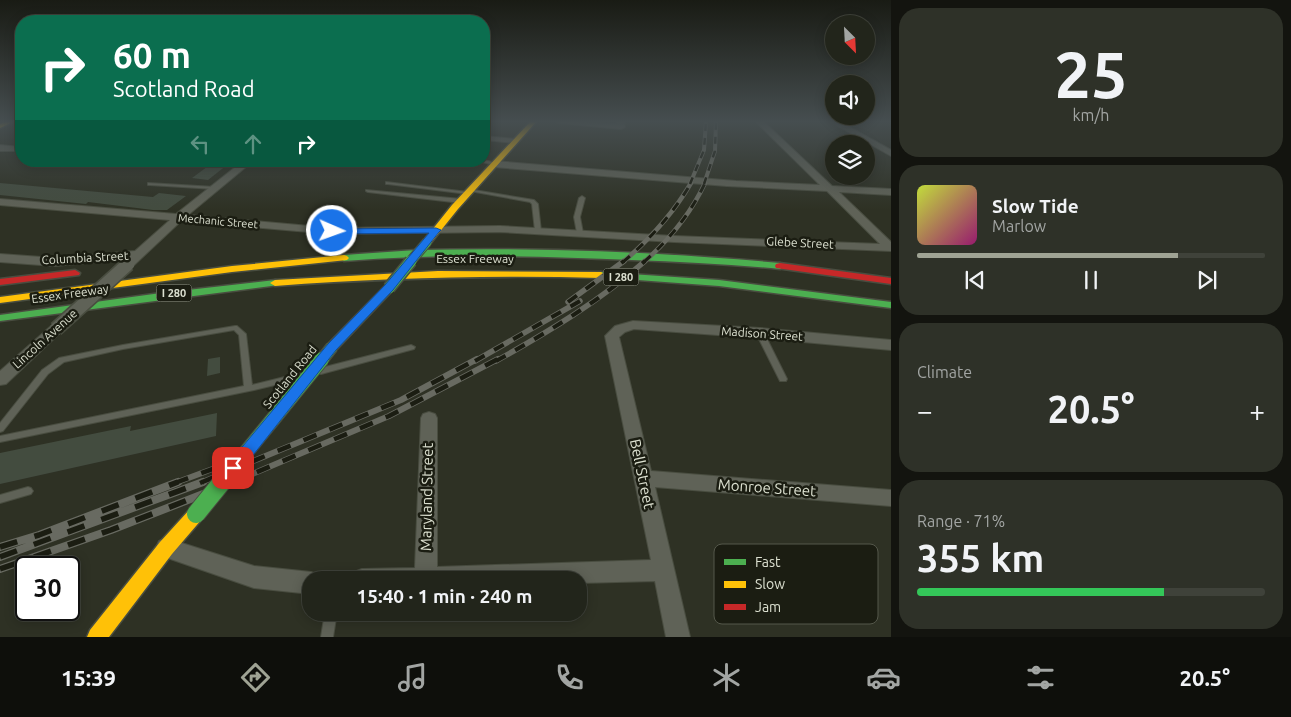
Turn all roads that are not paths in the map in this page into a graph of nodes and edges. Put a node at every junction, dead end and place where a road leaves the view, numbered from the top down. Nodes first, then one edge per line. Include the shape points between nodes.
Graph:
1 (503, 151) edge
2 (790, 151) edge
3 (490, 161) edge
4 (490, 162) edge
5 (242, 167) edge
6 (486, 167) edge
7 (388, 183) dead end
8 (150, 184) dead end
9 (216, 188) junction
10 (831, 189) junction
11 (368, 191) dead end
12 (891, 192) edge
13 (467, 195) junction
14 (582, 198) dead end
15 (0, 202) edge
16 (178, 218) junction
17 (436, 230) junction
18 (538, 230) junction
19 (580, 232) junction
20 (606, 234) joint
21 (708, 239) joint
22 (891, 248) edge
23 (464, 252) junction
24 (139, 254) junction
25 (0, 258) edge
26 (184, 264) dead end
27 (144, 267) dead end
28 (104, 270) dead end
29 (84, 272) dead end
30 (349, 276) junction
31 (891, 281) edge
32 (0, 282) edge
33 (0, 300) edge
34 (891, 304) edge
35 (0, 318) edge
36 (633, 325) joint
37 (39, 326) dead end
38 (760, 333) junction
39 (891, 345) edge
40 (411, 347) dead end
41 (783, 379) dead end
42 (0, 380) edge
43 (248, 388) junction
44 (429, 418) dead end
45 (0, 429) edge
46 (0, 439) edge
47 (643, 478) junction
48 (28, 491) dead end
49 (891, 498) edge
50 (0, 500) edge
51 (166, 548) junction
52 (663, 570) junction
53 (426, 571) edge
54 (587, 572) edge
55 (302, 582) edge
56 (330, 621) edge
57 (97, 637) edge
58 (327, 637) edge
59 (678, 637) edge

1 - 3 main road, Scotland Road
2 - 10 street
4 - 10 street via 705,182
5 - 9 street, Lincoln Avenue
6 - 13 main road, Scotland Road
7 - 13 lane
8 - 9 lane
9 - 16 street, Lincoln Avenue
10 - 12 street
10 - 22 street
11 - 13 lane
13 - 17 main road, Scotland Road
13 - 18 lane via 532,201
14 - 19 lane via 577,216
15 - 16 street, Mechanic Street
16 - 17 street, Mechanic Street via 332,231
16 - 24 street, Lincoln Avenue
17 - 18 street, Glebe Street
17 - 51 main road, Scotland Road, bridge via 389,288 332,347
18 - 19 street, Glebe Street
19 - 20 street, Glebe Street
20 - 21 street, Glebe Street
21 - 22 street, Glebe Street
23 - 26 main road via 313,253
23 - 31 main road, Essex Freeway / I 280 via 729,260
23 - 33 main road, Essex Freeway / I 280 via 259,266
24 - 25 street, Columbia Street via 55,262
24 - 42 street, Lincoln Avenue, bridge
27 - 28 main road
29 - 32 main road
30 - 34 main road, Essex Freeway / I 280 via 486,272 568,274 799,291
30 - 35 main road, Essex Freeway / I 280 via 182,292
30 - 37 main road
36 - 38 street, Madison Street
36 - 47 street, Bell Street via 612,336
38 - 39 street, Madison Street
38 - 41 lane
40 - 43 lane
43 - 45 lane via 242,334 235,328 62,360 45,372
43 - 46 lane
44 - 53 street, Maryland Street
47 - 49 street, Monroe Street
47 - 52 street, Bell Street
48 - 50 lane
51 - 55 street via 254,577
51 - 57 main road, Scotland Road
52 - 54 street
52 - 59 street, Bell Street
56 - 58 lane

